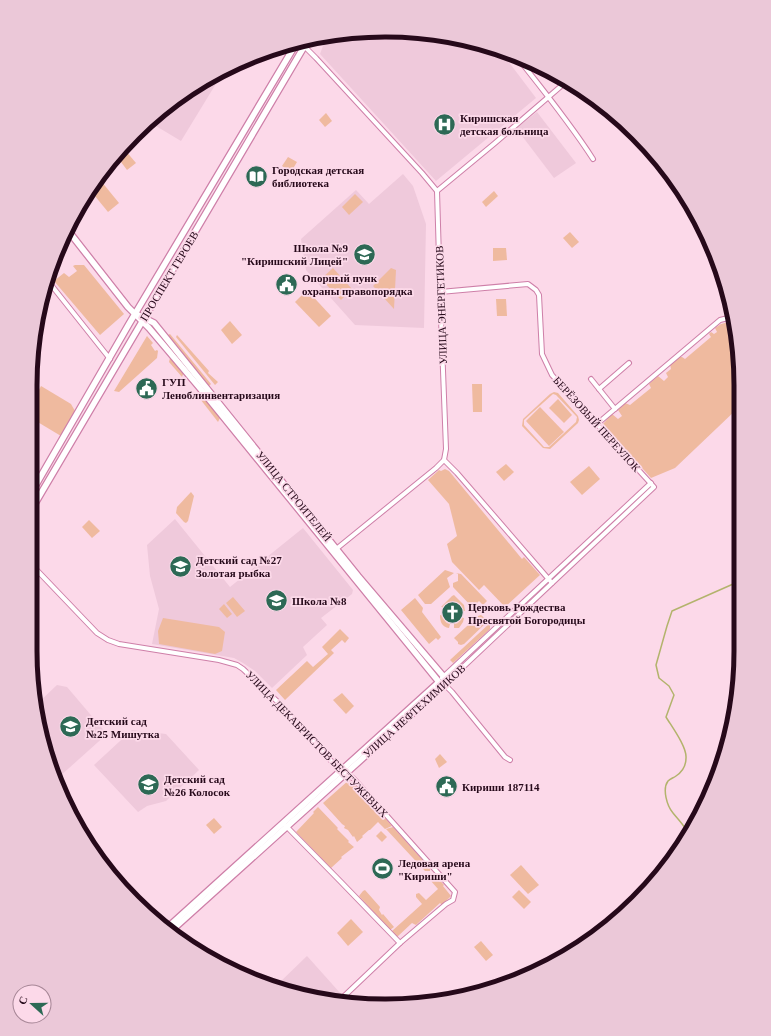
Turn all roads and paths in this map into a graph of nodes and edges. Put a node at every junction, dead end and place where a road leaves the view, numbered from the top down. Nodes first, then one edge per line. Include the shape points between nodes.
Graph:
1 (303, 47) edge
2 (305, 47) edge
3 (293, 50) edge
4 (524, 66) edge
5 (561, 85) edge
6 (548, 96) junction
7 (593, 159) dead end
8 (437, 191) junction
9 (71, 235) edge
10 (52, 286) edge
11 (440, 292) junction
12 (136, 314) junction
13 (727, 318) edge
14 (144, 320) junction
15 (110, 359) junction
16 (629, 364) dead end
17 (591, 379) dead end
18 (599, 389) junction
19 (615, 409) junction
20 (597, 424) junction
21 (444, 460) junction
22 (37, 482) edge
23 (652, 485) junction
24 (37, 500) edge
25 (335, 550) junction
26 (37, 570) edge
27 (548, 579) junction
28 (552, 583) junction
29 (444, 677) junction
30 (442, 683) junction
31 (510, 760) dead end
32 (344, 771) junction
33 (286, 826) junction
34 (170, 925) edge
35 (174, 928) edge
36 (400, 943) junction
37 (344, 996) edge

1 - 14 street, ПРОСПЕКТ ГЕРОЕВ
2 - 8 street
3 - 12 street, ПРОСПЕКТ ГЕРОЕВ
4 - 6 street
5 - 6 street
6 - 7 street
6 - 8 street
8 - 11 street, УЛИЦА ЭНЕРГЕТИКОВ
9 - 12 street, УЛИЦА СТРОИТЕЛЕЙ
10 - 15 street
11 - 20 street, БЕРЁЗОВЫЙ ПЕРЕУЛОК via 528,284 536,290 539,296 542,354 548,369
11 - 21 street, УЛИЦА ЭНЕРГЕТИКОВ via 446,448
12 - 14 street, УЛИЦА СТРОИТЕЛЕЙ
12 - 15 street, ПРОСПЕКТ ГЕРОЕВ
13 - 19 street via 720,320
14 - 24 street, ПРОСПЕКТ ГЕРОЕВ
14 - 25 street, УЛИЦА СТРОИТЕЛЕЙ via 154,323
15 - 22 street, ПРОСПЕКТ ГЕРОЕВ
16 - 18 street
17 - 18 street
18 - 19 street
19 - 20 street
20 - 23 street, БЕРЁЗОВЫЙ ПЕРЕУЛОК
21 - 25 street
21 - 27 street
23 - 27 street
23 - 28 street, УЛИЦА НЕФТЕХИМИКОВ
25 - 29 street, УЛИЦА СТРОИТЕЛЕЙ
25 - 30 street, УЛИЦА СТРОИТЕЛЕЙ
26 - 32 street, УЛИЦА ДЕКАБРИСТОВ БЕСТУЖЕВЫХ via 94,630 108,640 237,665 280,705 334,764
27 - 28 street
27 - 29 street
28 - 30 street, УЛИЦА НЕФТЕХИМИКОВ
29 - 30 street
30 - 31 street, УЛИЦА СТРОИТЕЛЕЙ
30 - 32 street, УЛИЦА НЕФТЕХИМИКОВ
32 - 33 street, УЛИЦА НЕФТЕХИМИКОВ
32 - 34 street
32 - 36 street, УЛИЦА ДЕКАБРИСТОВ БЕСТУЖЕВЫХ via 455,892 453,900
33 - 35 street, УЛИЦА НЕФТЕХИМИКОВ
33 - 36 street
36 - 37 street

